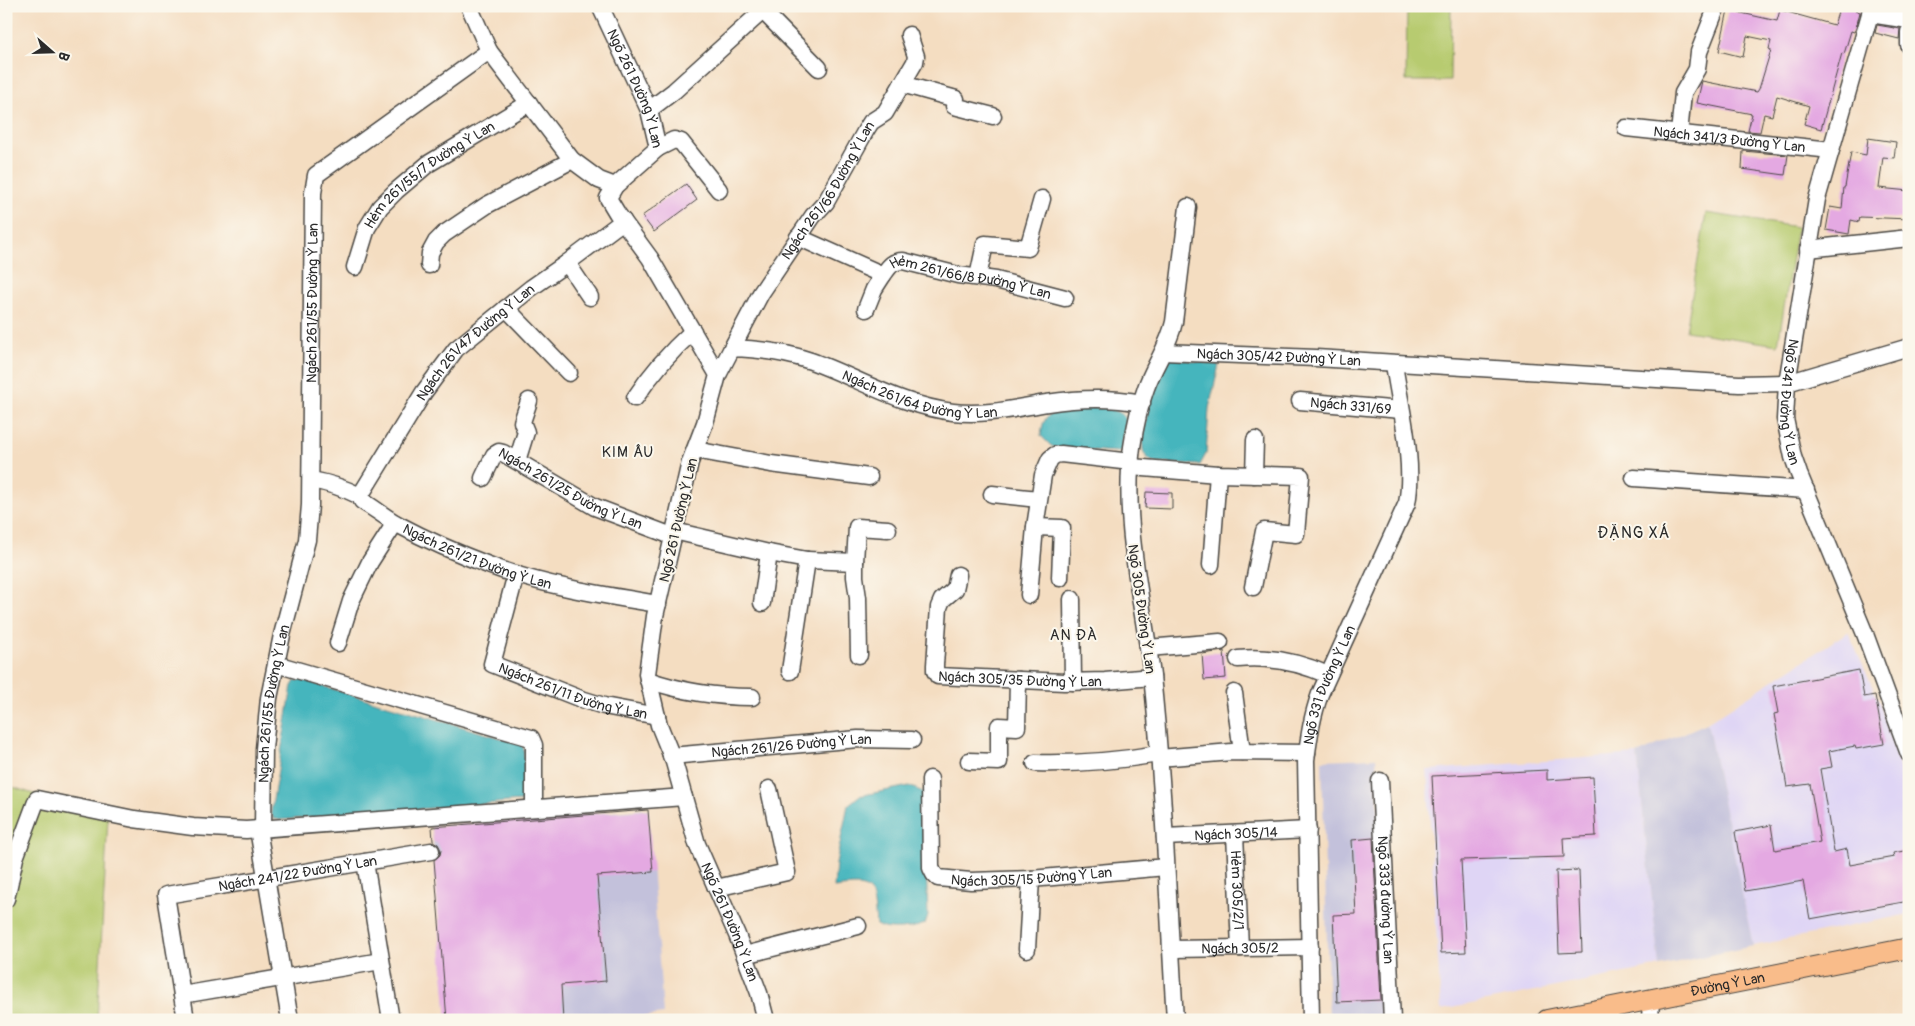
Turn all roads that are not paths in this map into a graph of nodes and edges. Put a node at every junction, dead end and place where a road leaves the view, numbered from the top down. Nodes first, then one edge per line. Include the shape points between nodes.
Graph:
1 (469, 6) edge
2 (1717, 6) edge
3 (603, 8) edge
4 (765, 8) edge
5 (1870, 10) edge
6 (1909, 20) edge
7 (1909, 32) edge
8 (909, 34) dead end
9 (1909, 45) edge
10 (489, 51) junction
11 (819, 68) dead end
12 (902, 84) junction
13 (529, 103) junction
14 (649, 110) junction
15 (993, 116) dead end
16 (1626, 128) dead end
17 (1679, 134) junction
18 (658, 148) junction
19 (1831, 150) junction
20 (572, 160) junction
21 (615, 186) junction
22 (719, 190) dead end
23 (1042, 199) dead end
24 (1188, 207) dead end
25 (623, 221) junction
26 (798, 237) junction
27 (1909, 238) edge
28 (1808, 249) junction
29 (567, 263) junction
30 (429, 265) dead end
31 (355, 267) dead end
32 (883, 275) junction
33 (978, 277) junction
34 (590, 297) dead end
35 (1065, 298) dead end
36 (506, 308) junction
37 (866, 309) dead end
38 (692, 332) junction
39 (732, 348) junction
40 (1909, 348) edge
41 (1164, 352) junction
42 (1394, 364) junction
43 (569, 373) dead end
44 (718, 375) junction
45 (1787, 383) junction
46 (635, 398) dead end
47 (529, 401) dead end
48 (1142, 402) junction
49 (1300, 402) dead end
50 (1401, 410) junction
51 (1255, 440) dead end
52 (694, 450) junction
53 (517, 461) junction
54 (1131, 465) junction
55 (1218, 474) junction
56 (1254, 475) junction
57 (869, 477) dead end
58 (483, 478) dead end
59 (1634, 478) dead end
60 (311, 480) junction
61 (1806, 490) junction
62 (992, 494) dead end
63 (360, 496) junction
64 (1038, 500) junction
65 (395, 523) junction
66 (1035, 527) junction
67 (888, 529) dead end
68 (673, 534) junction
69 (769, 553) junction
70 (807, 560) junction
71 (855, 562) junction
72 (1211, 565) dead end
73 (516, 574) junction
74 (958, 575) dead end
75 (1060, 578) dead end
76 (1253, 587) dead end
77 (1029, 595) dead end
78 (1072, 599) dead end
79 (762, 603) dead end
80 (658, 604) junction
81 (1220, 642) dead end
82 (338, 643) dead end
83 (1148, 648) junction
84 (859, 655) dead end
85 (1238, 659) dead end
86 (276, 664) junction
87 (790, 671) dead end
88 (1328, 675) junction
89 (1152, 677) junction
90 (648, 680) junction
91 (1018, 680) junction
92 (1073, 682) junction
93 (1234, 692) dead end
94 (752, 697) dead end
95 (657, 716) junction
96 (912, 740) dead end
97 (1242, 752) junction
98 (1307, 753) junction
99 (1909, 753) edge
100 (672, 756) junction
101 (1159, 756) junction
102 (969, 761) dead end
103 (1035, 763) dead end
104 (930, 779) dead end
105 (1380, 780) dead end
106 (769, 789) dead end
107 (684, 797) junction
108 (534, 808) junction
109 (260, 829) junction
110 (1308, 830) junction
111 (1235, 834) junction
112 (1165, 837) junction
113 (431, 851) dead end
114 (364, 862) junction
115 (1166, 867) junction
116 (266, 878) junction
117 (1031, 879) junction
118 (716, 888) junction
119 (6, 899) edge
120 (858, 926) dead end
121 (1310, 947) junction
122 (1240, 948) junction
123 (1909, 948) edge
124 (1027, 949) dead end
125 (1171, 949) junction
126 (745, 956) junction
127 (381, 962) junction
128 (282, 978) junction
129 (182, 995) junction
130 (1651, 999) junction
131 (186, 1020) edge
132 (290, 1020) edge
133 (391, 1020) edge
134 (766, 1020) edge
135 (1175, 1020) edge
136 (1311, 1020) edge
137 (1392, 1020) edge
138 (1546, 1020) edge
139 (1650, 1020) edge

1 - 10 street
2 - 17 street via 1699,52 1697,69 1683,93
3 - 14 street, Ngõ 261 Đường Ỷ Lan
4 - 11 street
4 - 14 street
5 - 6 street
5 - 19 street, Ngõ 341 Đường Ỷ Lan
7 - 9 street
8 - 12 street, Ngách 261/66 Đường Ỷ Lan via 916,56
10 - 13 street
10 - 60 street, Ngách 261/55 Đường Ỷ Lan via 316,175 313,193
12 - 15 street via 956,99 954,106
12 - 26 street, Ngách 261/66 Đường Ỷ Lan via 885,112 871,122 826,202
13 - 20 street
13 - 31 street, Hẻm 261/55/7 Đường Ỷ Lan via 428,164 396,190 380,206 368,228
14 - 18 street, Ngõ 261 Đường Ỷ Lan
16 - 17 street, Ngách 341/3 Đường Ỷ Lan
17 - 19 street, Ngách 341/3 Đường Ỷ Lan
18 - 21 street, Ngõ 261 Đường Ỷ Lan
18 - 22 street via 674,140 681,142
19 - 28 street, Ngõ 341 Đường Ỷ Lan via 1817,199
20 - 21 street via 599,180
20 - 30 street via 487,205 444,234 430,253
21 - 25 street via 608,198
23 - 33 street via 1028,248 986,244
24 - 41 street, Ngõ 305 Đường Ỷ Lan via 1174,322
25 - 29 street, Ngách 261/47 Đường Ỷ Lan
25 - 38 street via 650,258
26 - 32 street, Hẻm 261/66/8 Đường Ỷ Lan
26 - 39 street, Ngách 261/66 Đường Ỷ Lan via 761,293
27 - 28 street
28 - 45 street, Ngõ 341 Đường Ỷ Lan
29 - 34 street
29 - 36 street, Ngách 261/47 Đường Ỷ Lan
32 - 33 street, Hẻm 261/66/8 Đường Ỷ Lan via 892,264 903,261
32 - 37 street
33 - 35 street, Hẻm 261/66/8 Đường Ỷ Lan
36 - 43 street
36 - 63 street, Ngách 261/47 Đường Ỷ Lan via 456,349 444,364
38 - 44 street
38 - 46 street via 652,372
39 - 44 street
39 - 48 street, Ngách 261/64 Đường Ỷ Lan via 798,357 906,401 952,412 982,413 1096,398
40 - 45 street, Ngách 305/42 Đường Ỷ Lan
41 - 42 street, Ngách 305/42 Đường Ỷ Lan
41 - 48 street, Ngõ 305 Đường Ỷ Lan
42 - 45 street, Ngách 305/42 Đường Ỷ Lan via 1739,384
42 - 50 street, Ngõ 331 Đường Ỷ Lan
44 - 52 street, Ngõ 261 Đường Ỷ Lan via 706,423
45 - 61 street, Ngõ 341 Đường Ỷ Lan via 1785,419 1788,438
47 - 53 street via 522,422 526,432
48 - 54 street, Ngõ 305 Đường Ỷ Lan
49 - 50 street, Ngách 331/69
50 - 88 street, Ngõ 331 Đường Ỷ Lan via 1410,467 1407,503
51 - 56 street
52 - 57 street
52 - 68 street, Ngõ 261 Đường Ỷ Lan
53 - 58 street, Ngách 261/25 Đường Ỷ Lan via 497,453
53 - 68 street, Ngách 261/25 Đường Ỷ Lan via 595,508
54 - 55 street
54 - 64 street via 1055,455 1046,466
54 - 83 street, Ngõ 305 Đường Ỷ Lan via 1133,542
55 - 56 street
55 - 72 street
56 - 76 street via 1301,476 1296,534 1264,531
59 - 61 street
60 - 63 street, Ngách 261/21 Đường Ỷ Lan via 329,482
60 - 86 street, Ngách 261/55 Đường Ỷ Lan via 307,540
61 - 99 street, Ngõ 341 Đường Ỷ Lan
62 - 64 street
63 - 65 street, Ngách 261/21 Đường Ỷ Lan via 362,501
64 - 66 street
65 - 73 street, Ngách 261/21 Đường Ỷ Lan via 436,543
65 - 82 street via 370,562
66 - 75 street via 1062,528
66 - 77 street
67 - 71 street via 857,527
68 - 69 street, Ngách 261/25 Đường Ỷ Lan
68 - 80 street, Ngõ 261 Đường Ỷ Lan
69 - 70 street, Ngách 261/25 Đường Ỷ Lan
69 - 79 street
70 - 71 street, Ngách 261/25 Đường Ỷ Lan
70 - 87 street
71 - 84 street
73 - 80 street, Ngách 261/21 Đường Ỷ Lan via 588,593
73 - 95 street, Ngách 261/11 Đường Ỷ Lan via 492,664 581,699
74 - 91 street, Ngách 305/35 Đường Ỷ Lan via 955,589 942,600 940,608 935,672 943,677
78 - 92 street
80 - 90 street, Ngõ 261 Đường Ỷ Lan via 646,674
81 - 83 street
83 - 89 street, Ngõ 305 Đường Ỷ Lan
85 - 88 street via 1255,657 1287,661
86 - 108 street via 532,738
86 - 109 street, Ngách 261/55 Đường Ỷ Lan via 264,749
88 - 98 street, Ngõ 331 Đường Ỷ Lan via 1312,717
89 - 92 street, Ngách 305/35 Đường Ỷ Lan
89 - 101 street, Ngõ 305 Đường Ỷ Lan
90 - 94 street via 700,694
90 - 95 street, Ngõ 261 Đường Ỷ Lan
91 - 92 street, Ngách 305/35 Đường Ỷ Lan
91 - 102 street via 1017,727 999,726 998,762
93 - 97 street
95 - 100 street, Ngõ 261 Đường Ỷ Lan
96 - 100 street, Ngách 261/26 Đường Ỷ Lan via 858,739
97 - 98 street
97 - 101 street
98 - 110 street, Ngõ 331 Đường Ỷ Lan
100 - 107 street, Ngõ 261 Đường Ỷ Lan
101 - 103 street via 1079,764
101 - 112 street, Ngõ 305 Đường Ỷ Lan
104 - 117 street, Ngách 305/15 Đường Ỷ Lan via 931,868 938,878 971,881
105 - 137 street, Ngõ 333 đường Ỷ Lan
106 - 118 street via 787,872
107 - 108 street
107 - 118 street, Ngõ 261 Đường Ỷ Lan via 697,844
108 - 109 street
109 - 116 street, Ngách 261/55 Đường Ỷ Lan
109 - 119 street via 193,828 37,799 15,858
110 - 111 street, Ngách 305/14
110 - 121 street, Ngõ 331 Đường Ỷ Lan
111 - 112 street, Ngách 305/14
111 - 122 street, Hẻm 305/2/1
112 - 115 street, Ngõ 305 Đường Ỷ Lan
113 - 114 street, Ngách 241/22 Đường Ỷ Lan
114 - 116 street, Ngách 241/22 Đường Ỷ Lan
114 - 127 street
115 - 117 street, Ngách 305/15 Đường Ỷ Lan
115 - 125 street, Ngõ 305 Đường Ỷ Lan
116 - 128 street, Ngách 261/55 Đường Ỷ Lan
116 - 129 street, Ngách 241/22 Đường Ỷ Lan via 166,896
117 - 124 street
118 - 126 street, Ngõ 261 Đường Ỷ Lan
120 - 126 street
121 - 122 street, Ngách 305/2
121 - 136 street, Ngõ 331 Đường Ỷ Lan
122 - 125 street, Ngách 305/2
123 - 130 main road, Đường Ỷ Lan
125 - 135 street, Ngõ 305 Đường Ỷ Lan
126 - 134 street, Ngõ 261 Đường Ỷ Lan via 760,993
127 - 128 street
127 - 133 street
128 - 129 street
128 - 132 street, Ngách 261/55 Đường Ỷ Lan
129 - 131 street
130 - 138 main road, Đường Ỷ Lan
130 - 139 street

